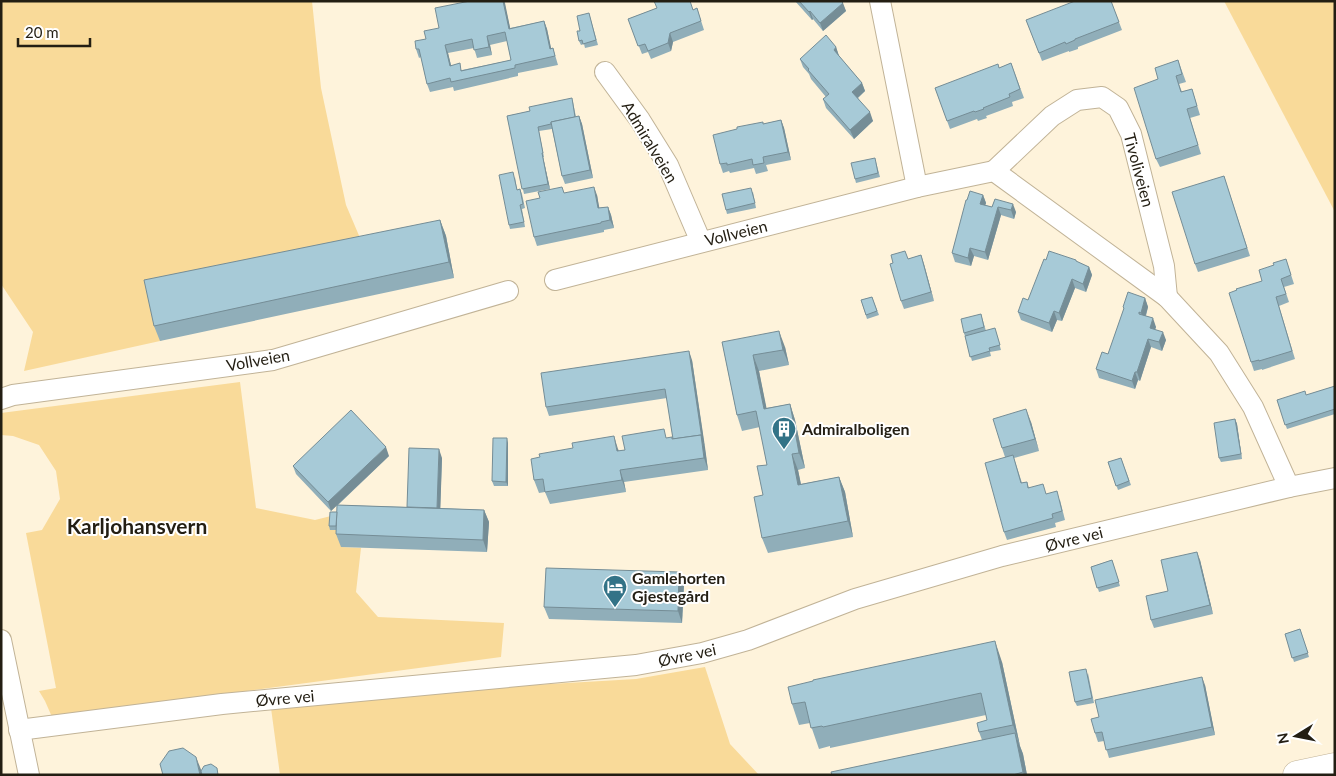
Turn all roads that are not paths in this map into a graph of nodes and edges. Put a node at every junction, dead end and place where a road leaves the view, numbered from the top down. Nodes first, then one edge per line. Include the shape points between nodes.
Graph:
1 (880, 1) edge
2 (605, 72) dead end
3 (994, 171) junction
4 (917, 187) junction
5 (701, 242) junction
6 (555, 280) dead end
7 (508, 291) dead end
8 (1167, 297) junction
9 (1, 398) edge
10 (1335, 478) edge
11 (1289, 487) junction
12 (1, 640) edge
13 (19, 730) junction
14 (1335, 767) edge
15 (28, 775) edge
16 (1297, 775) edge

1 - 4 street
2 - 5 street, Admiralveien via 668,165
3 - 4 street
3 - 8 street
3 - 8 street, Tivoliveien via 1052,116 1077,100 1102,97 1118,108 1131,134 1164,266
4 - 5 street, Vollveien
5 - 6 street, Vollveien
7 - 9 street, Vollveien via 273,360
8 - 11 street via 1219,354 1253,407
10 - 11 street, Øvre vei
11 - 13 street, Øvre vei via 1002,556 855,599 748,640 702,653 636,665 222,704
12 - 13 street
13 - 15 street
14 - 16 main road

